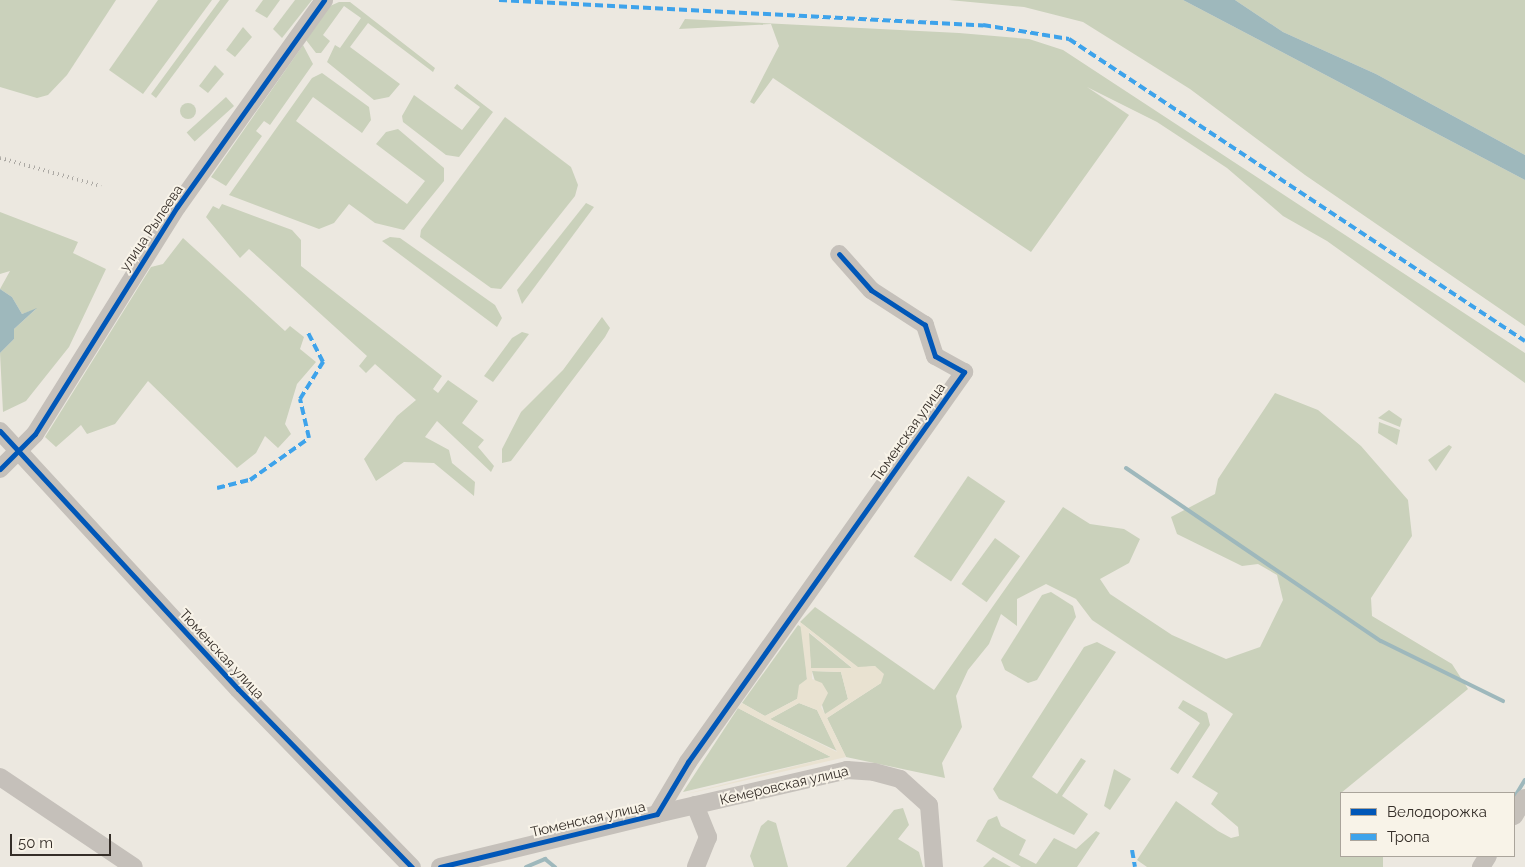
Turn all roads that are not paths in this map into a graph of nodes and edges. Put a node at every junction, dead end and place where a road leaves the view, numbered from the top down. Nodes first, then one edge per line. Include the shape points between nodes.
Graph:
1 (324, 0) edge
2 (838, 254) dead end
3 (0, 431) edge
4 (19, 452) junction
5 (0, 469) edge
6 (0, 777) edge
7 (1525, 798) edge
8 (695, 805) junction
9 (657, 814) junction
10 (1515, 814) edge
11 (134, 867) edge
12 (412, 867) edge
13 (440, 867) edge
14 (696, 867) edge
15 (934, 867) edge

1 - 4 street, улица Рылеева via 177,207 85,359
2 - 9 street, Тюменская улица via 871,290 925,325 935,356 964,372 688,762
3 - 4 street, Тюменская улица
4 - 5 street, улица Рылеева
4 - 12 street, Тюменская улица via 238,689
6 - 11 street
7 - 10 street
8 - 9 street, Кемеровская улица
8 - 14 street via 708,837
8 - 15 street, Кемеровская улица via 847,770 874,772 900,779 929,805
9 - 13 street, Тюменская улица

